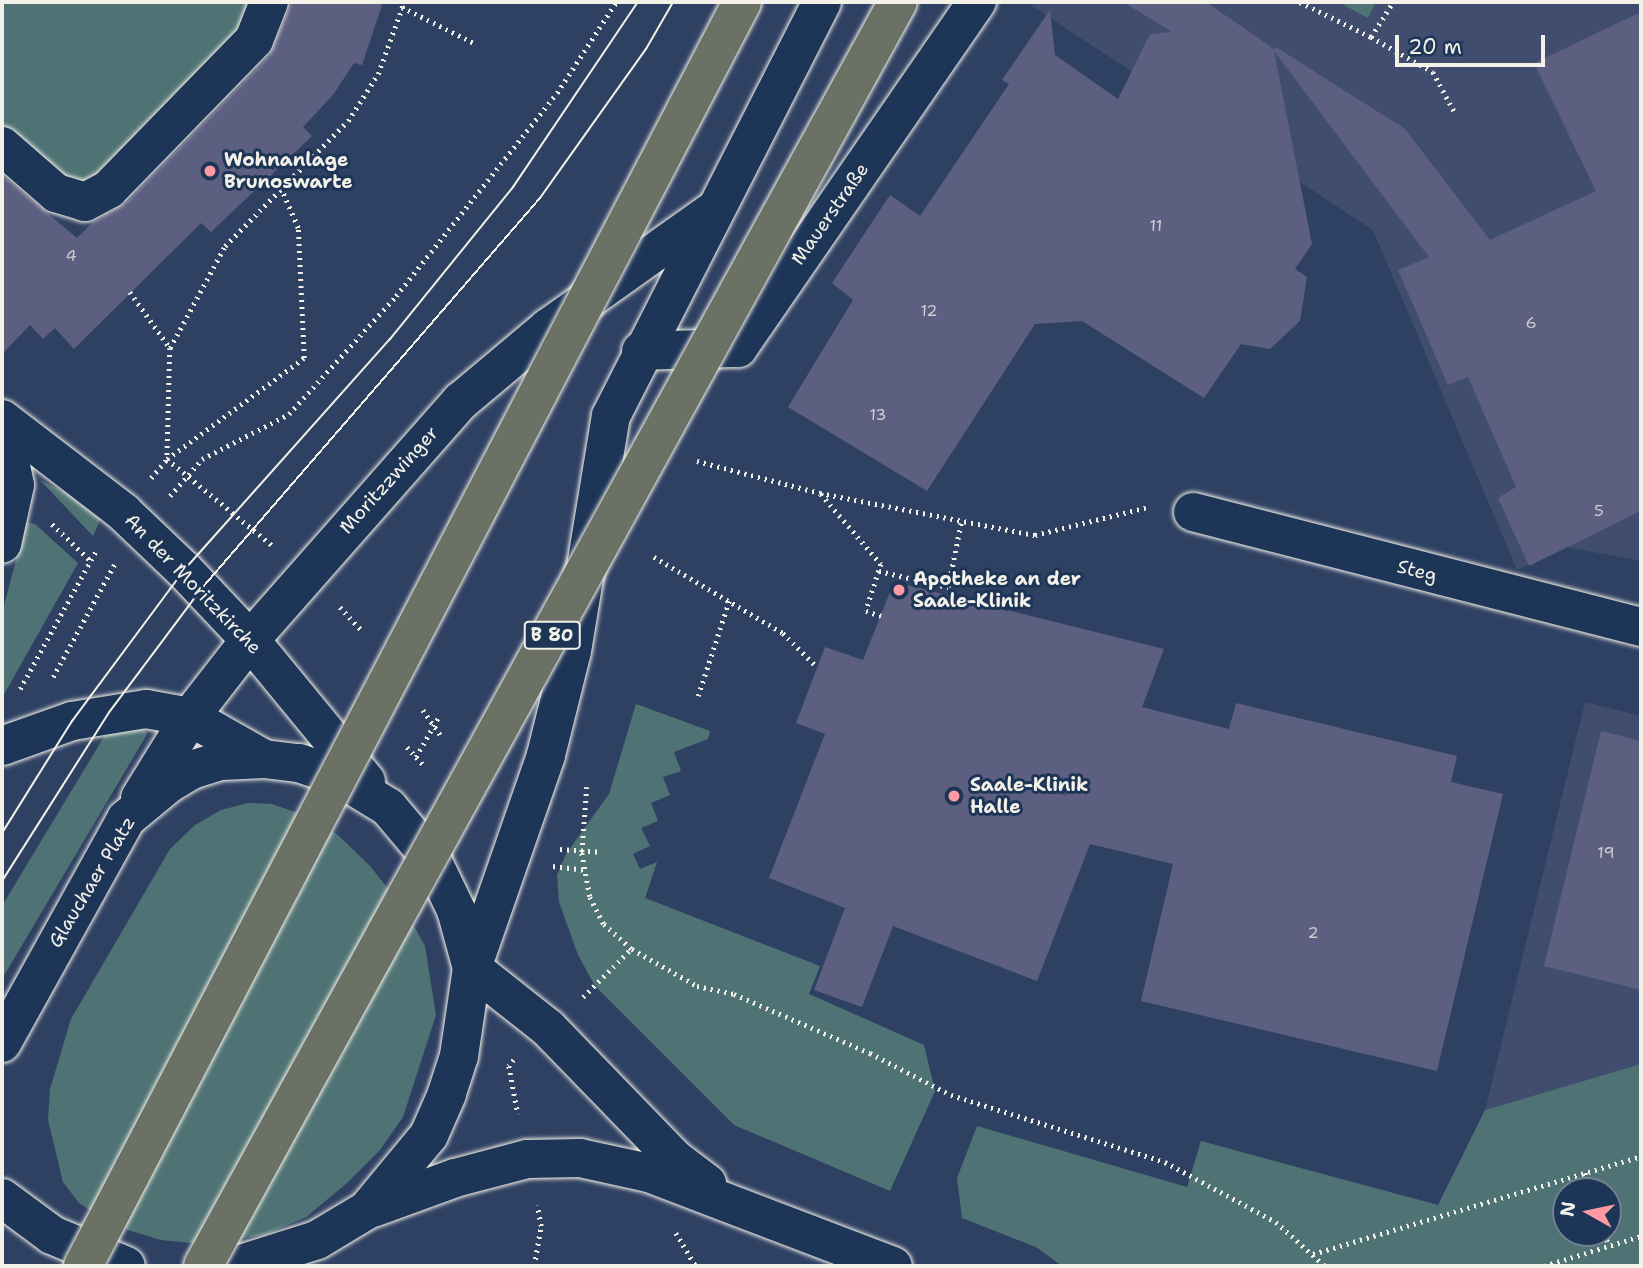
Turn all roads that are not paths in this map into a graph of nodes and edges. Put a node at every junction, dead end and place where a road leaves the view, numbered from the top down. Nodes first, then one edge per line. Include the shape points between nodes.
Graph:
1 (269, 2) edge
2 (742, 2) edge
3 (822, 2) edge
4 (898, 2) edge
5 (977, 2) edge
6 (10, 155) edge
7 (719, 206) junction
8 (641, 351) junction
9 (2, 421) edge
10 (1194, 512) road end
11 (2, 544) edge
12 (1641, 628) edge
13 (250, 640) junction
14 (190, 717) junction
15 (10, 744) edge
16 (264, 759) junction
17 (388, 807) junction
18 (126, 819) junction
19 (472, 968) junction
20 (2, 1043) edge
21 (2, 1199) edge
22 (735, 1204) junction
23 (368, 1210) junction
24 (310, 1253) edge
25 (83, 1266) edge
26 (126, 1266) edge
27 (203, 1266) edge
28 (234, 1266) edge
29 (894, 1266) edge

1 - 6 street via 254,40 109,189 85,202 56,193
2 - 25 main road, bridge
3 - 7 street, Moritzzwinger
4 - 27 main road, B 80, bridge
5 - 8 street, Mauerstraße via 738,348
7 - 8 street, Moritzzwinger
7 - 13 street, Moritzzwinger via 548,328 461,401
8 - 19 street, Moritzzwinger via 611,416 572,651 546,755
9 - 11 street via 15,485
9 - 13 street, An der Moritzkirche via 131,520
10 - 12 street, Steg
13 - 14 street, Moritzzwinger
13 - 17 street, An der Moritzkirche
14 - 15 street, Glauchaer Platz via 146,709 110,711
14 - 16 street, Glauchaer Platz
14 - 18 street, Moritzzwinger
16 - 17 street, Glauchaer Platz via 299,763 337,776
16 - 18 street, Glauchaer Platz via 222,761 191,770
17 - 19 street, Glauchaer Platz via 431,858 456,910
18 - 20 street, Glauchaer Platz
19 - 22 street via 548,1028 676,1160
19 - 23 street, Glauchaer Platz via 459,1056 447,1094 429,1135
21 - 26 street via 52,1235
22 - 23 street via 608,1161 549,1158 455,1178
22 - 29 street
23 - 24 street, Glauchaer Platz
24 - 28 street, Glauchaer Platz

